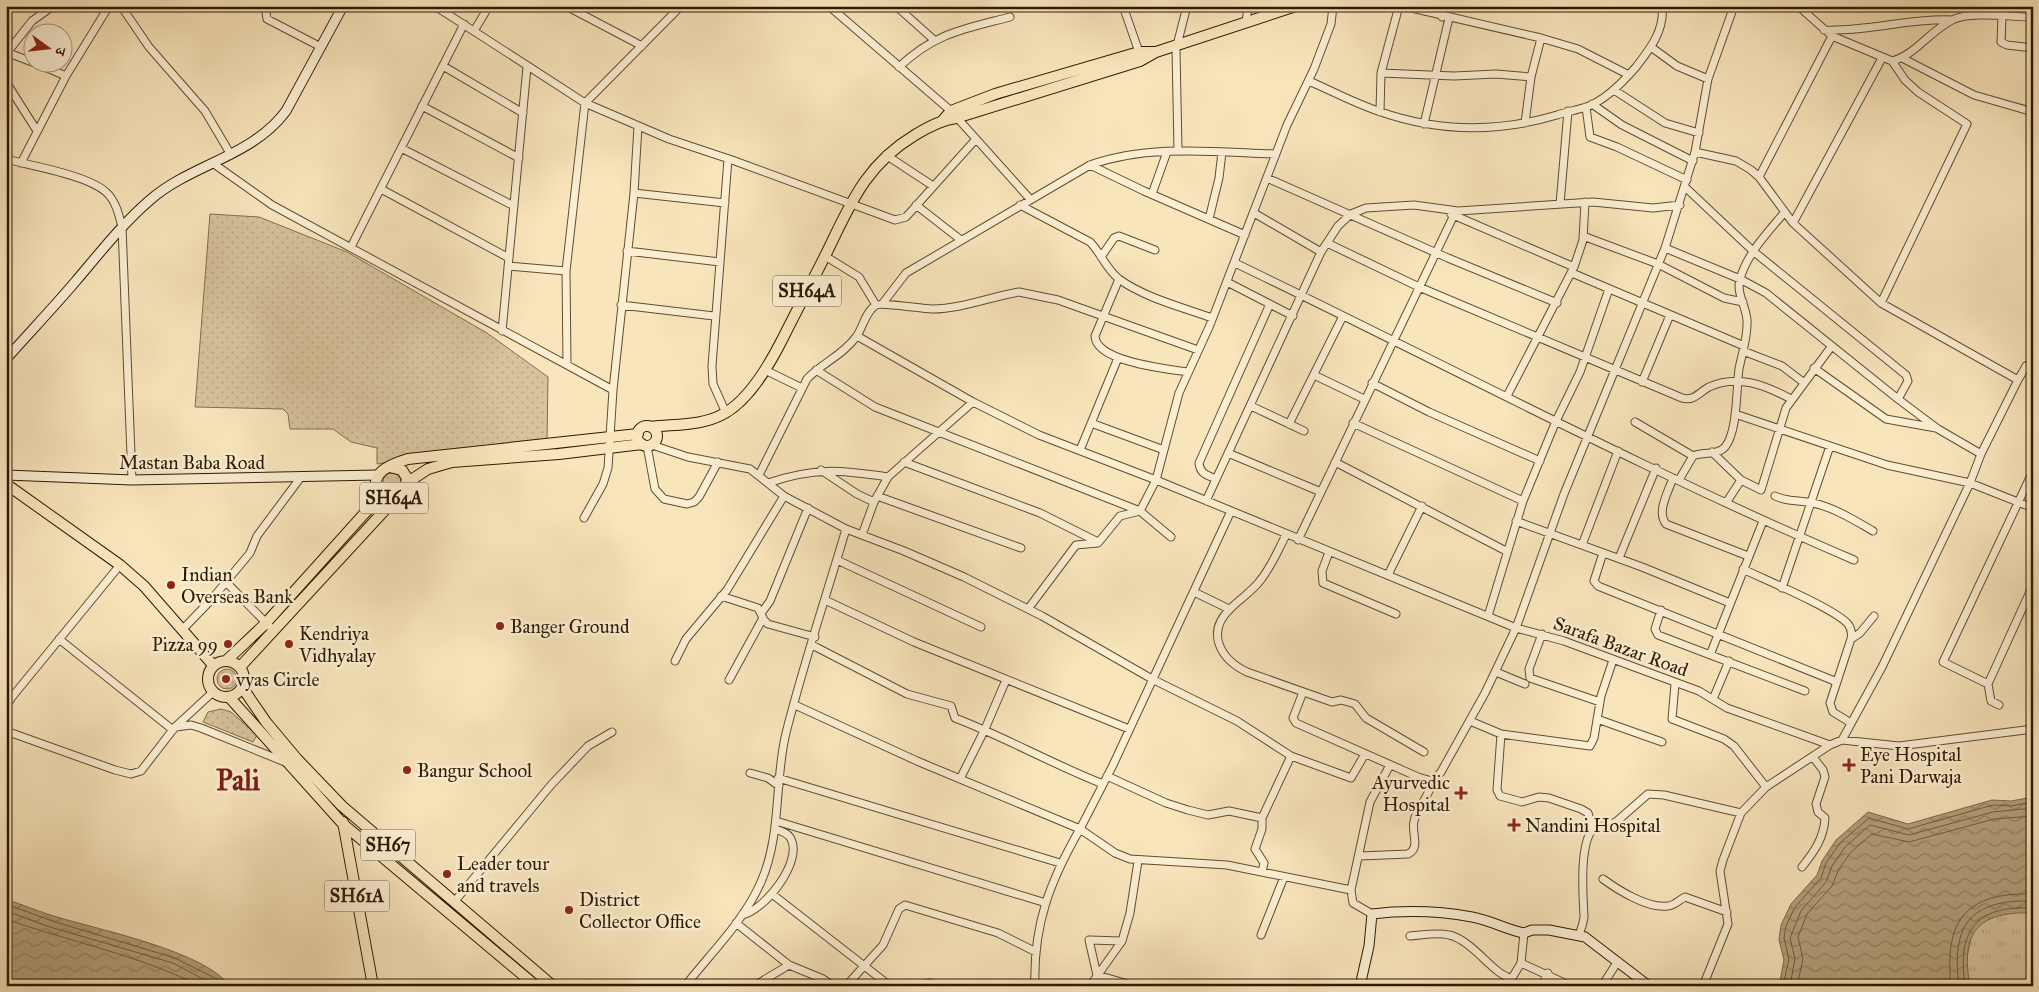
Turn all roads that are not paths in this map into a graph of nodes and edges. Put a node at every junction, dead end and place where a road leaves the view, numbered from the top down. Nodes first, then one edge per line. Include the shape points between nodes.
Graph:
1 (53, 6) edge
2 (109, 6) edge
3 (120, 6) edge
4 (265, 6) edge
5 (343, 6) edge
6 (435, 6) edge
7 (489, 6) edge
8 (566, 6) edge
9 (829, 6) edge
10 (896, 6) edge
11 (1123, 6) edge
12 (1187, 6) edge
13 (1248, 6) edge
14 (1296, 6) edge
15 (1333, 6) edge
16 (1401, 6) edge
17 (1445, 6) edge
18 (1662, 6) edge
19 (1734, 6) edge
20 (1798, 6) edge
21 (675, 8) edge
22 (1010, 17) dead end
23 (1445, 17) junction
24 (2002, 17) junction
25 (2033, 17) edge
26 (1952, 20) junction
27 (1246, 23) junction
28 (464, 24) junction
29 (1824, 30) junction
30 (474, 31) junction
31 (1832, 36) junction
32 (1541, 38) junction
33 (933, 40) junction
34 (1177, 45) junction
35 (642, 46) junction
36 (321, 47) junction
37 (1652, 47) junction
38 (2033, 48) edge
39 (1139, 52) junction
40 (1156, 52) junction
41 (7, 53) edge
42 (22, 58) edge
43 (1882, 58) junction
44 (1902, 58) junction
45 (1892, 61) junction
46 (443, 66) junction
47 (527, 67) junction
48 (899, 67) junction
49 (57, 72) edge
50 (1382, 73) junction
51 (1435, 74) junction
52 (1629, 75) junction
53 (66, 76) junction
54 (1531, 77) junction
55 (1708, 79) junction
56 (1309, 81) junction
57 (6, 82) edge
58 (1614, 90) junction
59 (585, 103) junction
60 (422, 106) junction
61 (1589, 106) junction
62 (1568, 111) junction
63 (1380, 112) junction
64 (2033, 112) edge
65 (523, 113) junction
66 (953, 114) junction
67 (1525, 123) junction
68 (1424, 124) junction
69 (638, 126) junction
70 (37, 131) junction
71 (1699, 133) junction
72 (976, 139) junction
73 (402, 148) junction
74 (1178, 151) junction
75 (1167, 152) junction
76 (1222, 152) junction
77 (1695, 152) junction
78 (1276, 154) junction
79 (231, 155) junction
80 (886, 155) junction
81 (519, 158) junction
82 (6, 159) edge
83 (728, 159) junction
84 (1693, 161) junction
85 (20, 163) junction
86 (214, 164) junction
87 (1090, 165) junction
88 (1759, 177) junction
89 (1267, 178) junction
90 (1686, 183) junction
91 (933, 186) junction
92 (381, 188) junction
93 (634, 193) junction
94 (1152, 194) junction
95 (1030, 199) junction
96 (1585, 202) junction
97 (725, 203) junction
98 (850, 203) junction
99 (1560, 204) junction
100 (916, 205) junction
101 (1020, 205) junction
102 (1680, 205) junction
103 (514, 206) junction
104 (1444, 210) junction
105 (1254, 212) junction
106 (1784, 213) junction
107 (1351, 214) junction
108 (1454, 215) junction
109 (1209, 220) junction
110 (1793, 223) junction
111 (122, 227) junction
112 (1245, 235) junction
113 (1583, 236) junction
114 (961, 240) junction
115 (1327, 243) junction
116 (351, 247) junction
117 (1665, 248) junction
118 (1155, 250) dead end
119 (627, 251) junction
120 (1753, 251) junction
121 (1321, 252) junction
122 (1436, 253) junction
123 (825, 256) junction
124 (1101, 257) junction
125 (509, 262) junction
126 (720, 262) junction
127 (1235, 263) junction
128 (1658, 264) junction
129 (1573, 270) junction
130 (566, 271) junction
131 (1119, 279) junction
132 (1740, 279) junction
133 (1227, 282) junction
134 (1419, 287) junction
135 (1609, 289) junction
136 (1302, 296) junction
137 (1742, 302) junction
138 (1556, 303) junction
139 (1642, 303) junction
140 (1881, 303) junction
141 (879, 304) junction
142 (1270, 304) junction
143 (621, 305) junction
144 (1670, 315) junction
145 (714, 316) junction
146 (1103, 316) junction
147 (1293, 316) junction
148 (1343, 316) junction
149 (1212, 318) junction
150 (502, 331) junction
151 (857, 336) junction
152 (1538, 338) junction
153 (1393, 342) junction
154 (1831, 347) junction
155 (1744, 349) junction
156 (1198, 350) junction
157 (6, 358) edge
158 (1118, 358) junction
159 (1586, 358) junction
160 (2033, 363) edge
161 (567, 365) junction
162 (1814, 368) junction
163 (765, 370) junction
164 (816, 370) junction
165 (1616, 371) junction
166 (1188, 372) junction
167 (1314, 375) junction
168 (2018, 380) junction
169 (1738, 381) junction
170 (1642, 382) junction
171 (1803, 382) junction
172 (1372, 383) junction
173 (802, 388) junction
174 (612, 390) junction
175 (1508, 396) junction
176 (1364, 399) junction
177 (1791, 399) junction
178 (1898, 399) junction
179 (973, 402) junction
180 (1251, 406) junction
181 (726, 413) junction
182 (1735, 414) junction
183 (1556, 421) junction
184 (1635, 422) dead end
185 (1091, 423) junction
186 (1352, 423) junction
187 (1289, 424) junction
188 (651, 427) junction
189 (1779, 429) junction
190 (1938, 429) junction
191 (1304, 431) dead end
192 (938, 432) junction
193 (609, 436) junction
194 (1590, 436) junction
195 (645, 442) junction
196 (1830, 446) junction
197 (608, 448) junction
198 (1080, 450) junction
199 (1164, 450) junction
200 (1618, 451) junction
201 (1712, 452) junction
202 (1228, 453) junction
203 (1980, 454) junction
204 (1693, 456) junction
205 (1540, 461) junction
206 (718, 462) junction
207 (904, 462) junction
208 (1335, 462) junction
209 (389, 467) junction
210 (1656, 468) junction
211 (821, 470) junction
212 (2033, 470) edge
213 (6, 475) edge
214 (377, 475) junction
215 (759, 475) junction
216 (888, 477) junction
217 (301, 478) junction
218 (1216, 479) junction
219 (1676, 479) junction
220 (132, 480) junction
221 (1156, 480) junction
222 (1741, 480) junction
223 (408, 482) junction
224 (768, 483) junction
225 (1970, 483) junction
226 (6, 484) edge
227 (1321, 492) junction
228 (381, 495) junction
229 (784, 496) junction
230 (1775, 496) dead end
231 (396, 498) junction
232 (876, 499) junction
233 (1206, 501) junction
234 (1523, 501) junction
235 (2020, 502) junction
236 (1726, 503) junction
237 (1812, 503) junction
238 (1422, 506) junction
239 (808, 508) junction
240 (2033, 508) edge
241 (1140, 511) junction
242 (1231, 511) junction
243 (584, 518) dead end
244 (1516, 521) junction
245 (1763, 521) junction
246 (846, 530) junction
247 (1873, 531) dead end
248 (1550, 534) junction
249 (862, 535) junction
250 (1286, 535) junction
251 (1171, 537) dead end
252 (1801, 537) junction
253 (1298, 540) junction
254 (1098, 543) junction
255 (1582, 545) junction
256 (1021, 548) dead end
257 (1506, 551) junction
258 (1329, 552) junction
259 (1603, 553) junction
260 (1748, 556) junction
261 (1619, 558) junction
262 (837, 560) junction
263 (1854, 560) dead end
264 (120, 565) junction
265 (1743, 569) junction
266 (1388, 575) junction
267 (226, 582) junction
268 (2033, 585) edge
269 (1782, 588) junction
270 (1194, 592) junction
271 (722, 596) junction
272 (825, 600) junction
273 (1730, 603) junction
274 (1028, 609) junction
275 (1229, 609) junction
276 (1661, 610) junction
277 (1396, 614) dead end
278 (762, 615) junction
279 (1488, 616) junction
280 (1874, 616) dead end
281 (269, 627) junction
282 (981, 627) dead end
283 (1516, 628) junction
284 (184, 629) junction
285 (1718, 633) junction
286 (1542, 634) junction
287 (814, 637) junction
288 (60, 639) junction
289 (1851, 639) junction
290 (812, 645) junction
291 (1710, 655) junction
292 (227, 660) junction
293 (1613, 660) junction
294 (675, 661) dead end
295 (1729, 662) junction
296 (213, 665) junction
297 (240, 667) junction
298 (1496, 672) junction
299 (1152, 679) junction
300 (729, 680) dead end
301 (1006, 680) junction
302 (1837, 682) junction
303 (1525, 684) dead end
304 (1675, 684) junction
305 (1988, 684) junction
306 (242, 687) junction
307 (1805, 691) dead end
308 (213, 692) junction
309 (1302, 692) junction
310 (229, 697) junction
311 (1714, 699) junction
312 (1600, 702) junction
313 (795, 705) junction
314 (1999, 705) dead end
315 (6, 707) edge
316 (1597, 719) junction
317 (1470, 721) junction
318 (1851, 723) junction
319 (174, 729) junction
320 (1129, 729) junction
321 (2033, 729) edge
322 (986, 730) junction
323 (6, 731) edge
324 (612, 732) dead end
325 (1501, 734) junction
326 (1842, 740) junction
327 (1662, 742) dead end
328 (1830, 745) junction
329 (1424, 752) dead end
330 (1364, 754) junction
331 (1291, 756) junction
332 (1813, 757) junction
333 (287, 763) junction
334 (1390, 765) junction
335 (750, 773) dead end
336 (1107, 776) junction
337 (960, 779) junction
338 (1432, 781) junction
339 (778, 782) junction
340 (1103, 784) junction
341 (1766, 787) junction
342 (342, 806) junction
343 (1741, 813) junction
344 (1262, 818) junction
345 (343, 824) junction
346 (776, 825) junction
347 (1080, 829) junction
348 (1593, 829) junction
349 (1360, 856) junction
350 (1138, 861) junction
351 (1060, 863) junction
352 (1802, 867) dead end
353 (1262, 872) junction
354 (1284, 877) junction
355 (1603, 879) dead end
356 (1351, 890) junction
357 (772, 894) junction
358 (455, 901) junction
359 (1046, 902) junction
360 (1726, 912) junction
361 (1372, 914) junction
362 (742, 915) junction
363 (736, 923) junction
364 (1524, 933) junction
365 (1261, 935) dead end
366 (1579, 935) junction
367 (1410, 936) dead end
368 (1122, 941) junction
369 (1036, 952) junction
370 (1618, 961) junction
371 (1520, 962) junction
372 (789, 965) junction
373 (865, 967) junction
374 (1548, 973) junction
375 (1096, 975) junction
376 (373, 986) edge
377 (536, 986) edge
378 (553, 986) edge
379 (685, 986) edge
380 (754, 986) edge
381 (833, 986) edge
382 (846, 986) edge
383 (890, 986) edge
384 (917, 986) edge
385 (936, 986) edge
386 (1035, 986) edge
387 (1090, 986) edge
388 (1135, 986) edge
389 (1360, 986) edge
390 (1542, 986) edge
391 (1572, 986) edge
392 (1602, 986) edge
393 (1648, 986) edge
394 (1703, 986) edge

1 - 41 street via 32,21
2 - 53 street
3 - 79 street via 149,47 205,111
4 - 36 street via 267,18
5 - 36 street
6 - 28 street
7 - 30 street
8 - 35 street
9 - 48 street
10 - 33 street
11 - 39 street
12 - 34 street
13 - 27 street
14 - 27 main road, SH64A
15 - 56 street via 1331,24
16 - 23 street
16 - 50 street
17 - 23 street
18 - 37 street via 1662,21
19 - 55 street
20 - 29 street
21 - 35 street
22 - 33 street
23 - 32 street
23 - 51 street
24 - 25 street
24 - 26 street via 1967,16
24 - 38 street via 2002,42
26 - 29 street via 1932,19 1850,30
26 - 44 street
27 - 34 main road, SH64A
28 - 30 street
28 - 46 street
29 - 31 street
30 - 47 street
31 - 43 street
31 - 88 street
32 - 52 street via 1578,49
32 - 54 street
33 - 48 street via 916,50
34 - 40 main road, SH64A
34 - 74 street
35 - 59 street
36 - 79 street via 276,125
37 - 52 street
37 - 55 street via 1677,66
39 - 40 main road, SH64A
39 - 66 main road, SH64A via 1036,81
40 - 66 main road, SH64A via 1140,61
41 - 42 street
43 - 45 street
43 - 110 street
44 - 45 street
44 - 64 street via 1974,95
45 - 140 street via 1918,92 1966,124
46 - 60 street
46 - 65 street
47 - 59 street
47 - 65 street
48 - 66 street
49 - 53 street
50 - 51 street
50 - 63 street
51 - 54 street
51 - 68 street
52 - 58 street
53 - 70 street
54 - 67 street
55 - 71 street
56 - 63 street
56 - 78 street
57 - 70 street
58 - 61 street
58 - 71 street via 1665,123
59 - 69 street
59 - 130 street
60 - 73 street
60 - 81 street
61 - 62 street
61 - 84 street
61 - 90 street via 1590,137 1617,147
62 - 67 street
62 - 99 street
63 - 68 street
65 - 81 street
66 - 72 street
66 - 80 main road, SH64A
67 - 68 street via 1454,128
69 - 83 street
69 - 93 street
70 - 85 street
71 - 77 street
72 - 91 street
72 - 95 street
73 - 92 street
73 - 103 street
74 - 75 street
74 - 76 street
75 - 87 street via 1108,158
75 - 94 street
76 - 78 street
76 - 109 street
77 - 84 street
77 - 88 street via 1736,161
78 - 89 street
79 - 86 street
80 - 91 street
80 - 98 main road, SH64A via 866,177
81 - 103 street
82 - 85 street
83 - 97 street
83 - 98 street
84 - 90 street
85 - 111 street via 90,182 106,192 115,204
86 - 111 street via 151,199
86 - 116 street via 272,205
87 - 94 street
87 - 95 street
88 - 106 street
89 - 105 street
89 - 107 street
90 - 102 street
90 - 120 street
91 - 100 street
92 - 116 street
92 - 125 street
93 - 97 street
93 - 119 street
94 - 109 street
95 - 101 street
96 - 99 street
96 - 102 street via 1653,208
96 - 113 street
97 - 126 street
98 - 100 street via 894,220 906,217
98 - 123 main road, SH64A
99 - 104 street via 1458,212
100 - 114 street
101 - 114 street
101 - 124 street via 1090,242
102 - 117 street
103 - 125 street
104 - 107 street via 1388,205
104 - 108 street
105 - 112 street
105 - 121 street
106 - 110 street
106 - 120 street
107 - 115 street
107 - 122 street
108 - 122 street
108 - 129 street
109 - 112 street
110 - 140 street
111 - 157 street
111 - 220 street
112 - 127 street
113 - 128 street
113 - 129 street
114 - 141 street via 906,273
115 - 121 street
115 - 134 street
116 - 150 street
117 - 128 street
117 - 132 street
118 - 124 street via 1119,236
119 - 126 street
119 - 143 street
120 - 132 street
120 - 178 street via 1906,375 1908,381
121 - 136 street
122 - 134 street
122 - 138 street
123 - 141 street via 859,277
123 - 163 main road, SH64A
124 - 131 street
125 - 130 street
125 - 150 street
126 - 145 street
127 - 133 street
127 - 136 street
128 - 137 street via 1724,298
128 - 139 street
129 - 135 street
129 - 138 street
130 - 161 street
131 - 146 street
131 - 149 street via 1148,294
132 - 137 street
132 - 154 street via 1776,300
133 - 142 street
133 - 149 street
134 - 152 street
134 - 153 street
135 - 139 street
135 - 159 street
136 - 147 street
136 - 148 street
137 - 155 street via 1747,320
138 - 152 street
139 - 144 street
139 - 165 street
140 - 168 street
141 - 146 street via 935,309 1019,292 1058,300
141 - 151 street via 865,318
142 - 147 street
142 - 218 street via 1198,463 1203,474
143 - 145 street
143 - 174 street
144 - 155 street
144 - 170 street
145 - 181 street via 713,384
146 - 156 street
146 - 158 street via 1095,343
147 - 180 street
148 - 153 street
148 - 167 street
149 - 156 street
150 - 161 street
151 - 164 street via 845,350
151 - 179 street, Sarafa Bazar Road
152 - 159 street
152 - 175 street
153 - 172 street
153 - 175 street
154 - 162 street
154 - 178 street
155 - 169 street
155 - 171 street via 1782,366
156 - 166 street
158 - 166 street
158 - 185 street
159 - 165 street
159 - 183 street
160 - 168 street via 2026,366
161 - 174 street
162 - 171 street
162 - 190 street via 1886,419
163 - 173 street
163 - 181 main road, SH64A
164 - 173 street
164 - 192 street via 875,407
165 - 170 street
165 - 194 street
166 - 199 street
167 - 176 street
167 - 187 street
168 - 203 street
169 - 170 street via 1708,388 1689,400
169 - 177 street via 1766,386
169 - 182 street
171 - 177 street
172 - 176 street
172 - 205 street
173 - 215 street
174 - 193 street
175 - 183 street
176 - 186 street
177 - 189 street
178 - 190 street
179 - 192 street
179 - 198 street, Sarafa Bazar Road via 1038,434
180 - 187 street
180 - 202 street
181 - 188 main road, SH64A via 708,421
182 - 189 street
182 - 201 street via 1727,443 1719,452
183 - 194 street
183 - 205 street
184 - 204 street
185 - 198 street
185 - 199 street
186 - 208 street
186 - 234 street
187 - 191 street
188 - 195 main road, SH64A via 641,429
188 - 195 main road via 657,435
189 - 196 street
189 - 222 street via 1761,490
190 - 203 street
192 - 207 street
192 - 241 street
193 - 195 main road, SH64A
193 - 197 street
193 - 209 main road, SH64A via 413,458
194 - 200 street
194 - 248 street
195 - 197 main road, SH64A
195 - 206 street via 688,457
195 - 206 street via 656,489 664,499 687,504 694,502
196 - 225 street via 1912,472
196 - 237 street
197 - 223 main road, SH64A via 452,462 428,469
197 - 243 street via 604,484
198 - 221 street, Sarafa Bazar Road
199 - 221 street
200 - 210 street
200 - 255 street
201 - 204 street
201 - 222 street
202 - 218 street
202 - 227 street
203 - 225 street
204 - 219 street
205 - 234 street
206 - 215 street
207 - 216 street
207 - 254 street via 1040,513
208 - 227 street
208 - 238 street
209 - 214 main road, SH64A
209 - 223 main road, SH64A via 402,470
210 - 219 street
210 - 261 street
211 - 216 street
211 - 224 street via 797,473
211 - 232 street via 857,494
212 - 235 street
213 - 220 street, Mastan Baba Road
214 - 217 street, Mastan Baba Road
214 - 228 main road, SH64A via 376,486
215 - 224 street
216 - 232 street
217 - 220 street, Mastan Baba Road
217 - 267 street via 257,536 250,553
218 - 233 street
219 - 236 street
219 - 260 street via 1662,511 1662,520
221 - 233 street, Sarafa Bazar Road
221 - 241 street
222 - 236 street
223 - 231 main road, SH64A via 404,492
224 - 229 street
225 - 235 street
225 - 318 street via 1882,667
226 - 264 main road
227 - 253 street
228 - 231 main road, SH64A
228 - 281 main road, SH64A
229 - 239 street
229 - 271 street
230 - 237 street via 1786,501
231 - 281 main road, SH64A
232 - 249 street
232 - 256 street
233 - 242 street, Sarafa Bazar Road
234 - 244 street
235 - 240 street
235 - 305 street via 1943,662
236 - 245 street
237 - 247 street
237 - 252 street
238 - 257 street
238 - 266 street
239 - 246 street
239 - 278 street
241 - 251 street
241 - 254 street via 1120,516
242 - 250 street, Sarafa Bazar Road
242 - 270 street
244 - 248 street
244 - 257 street
245 - 252 street
245 - 260 street
246 - 249 street
246 - 262 street
248 - 255 street
248 - 283 street
249 - 274 street via 964,577
250 - 253 street, Sarafa Bazar Road
250 - 275 street via 1264,576
252 - 263 street
252 - 269 street
253 - 258 street, Sarafa Bazar Road
254 - 274 street via 1076,545
255 - 259 street
257 - 279 street
258 - 266 street, Sarafa Bazar Road
258 - 277 street via 1322,571 1323,583
259 - 261 street
259 - 276 street via 1594,581 1596,584
260 - 265 street
261 - 273 street
262 - 272 street
262 - 282 street
264 - 284 main road
264 - 288 street
265 - 269 street
265 - 273 street
266 - 279 street, Sarafa Bazar Road
267 - 281 street
267 - 284 street
268 - 305 street
269 - 289 street via 1834,613 1848,624
270 - 275 street
270 - 299 street
271 - 278 street via 758,608
271 - 294 street via 686,640
272 - 287 street
272 - 301 street
273 - 285 street
274 - 299 street
275 - 309 street via 1217,632 1225,658 1247,672
276 - 285 street
276 - 291 street via 1656,633
278 - 287 street via 765,622 774,626
278 - 300 street
279 - 283 street, Sarafa Bazar Road
280 - 289 street
281 - 292 main road, SH64A
281 - 297 main road, SH64A
283 - 286 street, Sarafa Bazar Road
283 - 298 street
284 - 296 main road
285 - 291 street
285 - 302 street
286 - 293 street, Sarafa Bazar Road
286 - 312 street via 1529,670 1530,678
287 - 290 street
288 - 315 street
288 - 319 street
289 - 302 street
290 - 313 street
290 - 322 street via 907,694 951,706 955,718
291 - 295 street
292 - 296 main road
292 - 297 main road
293 - 304 street, Sarafa Bazar Road
293 - 312 street
295 - 307 street
295 - 311 street
296 - 308 main road via 208,678
297 - 306 main road via 244,677
298 - 303 street
298 - 317 street
299 - 320 street
299 - 331 street via 1237,721
301 - 320 street
301 - 322 street
302 - 318 street via 1831,708
304 - 311 street, Sarafa Bazar Road
304 - 341 street via 1672,719 1734,746
305 - 314 street via 1991,701
306 - 310 main road
306 - 342 main road, SH67 via 291,752
308 - 310 main road
308 - 319 street
309 - 329 street via 1332,702 1341,700 1354,704 1366,718
309 - 330 street via 1294,722
310 - 333 main road, SH67
311 - 328 street, Sarafa Bazar Road via 1727,708
312 - 316 street
313 - 337 street
313 - 339 street via 786,733
316 - 325 street via 1590,746
316 - 327 street
317 - 325 street
317 - 338 street via 1436,780
318 - 326 street
319 - 323 street via 147,765 131,774
319 - 333 street via 191,725 201,728
320 - 336 street
321 - 326 street via 1899,746
322 - 337 street
322 - 340 street
324 - 358 street via 588,746 551,785
325 - 348 street via 1497,790 1500,796 1522,802 1549,798 1581,809 1588,813
326 - 328 street
328 - 332 street
330 - 331 street via 1351,778
330 - 334 street
331 - 344 street
332 - 341 street
332 - 352 street via 1825,777 1816,804 1825,823 1816,850
333 - 345 main road, SH67
334 - 338 street
334 - 349 street via 1370,802
335 - 339 street
336 - 340 street
336 - 344 street via 1188,810 1208,814 1229,811
337 - 347 street
338 - 349 street via 1431,789 1414,818 1413,852
339 - 346 street
339 - 351 street
340 - 347 street
341 - 343 street
342 - 345 main road, SH61A
342 - 358 main road, SH67
343 - 348 street via 1648,794 1616,822
343 - 360 street via 1720,871
344 - 353 street via 1255,849 1264,863
345 - 376 main road, SH61A
345 - 377 main road, SH67
346 - 357 street via 793,844 785,875
346 - 359 street
346 - 362 street via 761,882
347 - 350 street via 1122,857
347 - 351 street
348 - 366 street via 1585,843 1584,918
349 - 356 street
350 - 353 street via 1227,865
350 - 368 street
351 - 359 street
353 - 354 street
354 - 356 street
354 - 365 street
355 - 360 street via 1626,894 1660,906 1673,905 1685,897
356 - 361 street via 1353,903
357 - 362 street via 755,910
357 - 373 street
358 - 378 main road, SH67
359 - 369 street
360 - 394 street via 1727,931
361 - 364 street via 1400,911 1446,913 1472,917
361 - 389 street
362 - 363 street
363 - 372 street
363 - 379 street
364 - 366 street via 1532,930 1562,931
364 - 371 street
366 - 370 street
367 - 371 street via 1450,935 1464,941 1507,978 1516,974
368 - 375 street via 1113,957
368 - 375 street via 1089,940
369 - 373 street via 998,934 904,905 882,945
369 - 386 street
370 - 392 street
370 - 393 street
371 - 374 street
372 - 380 street
372 - 381 street
373 - 382 street
373 - 383 street
374 - 390 street
374 - 391 street
375 - 387 street
375 - 388 street
384 - 385 street via 930,983

